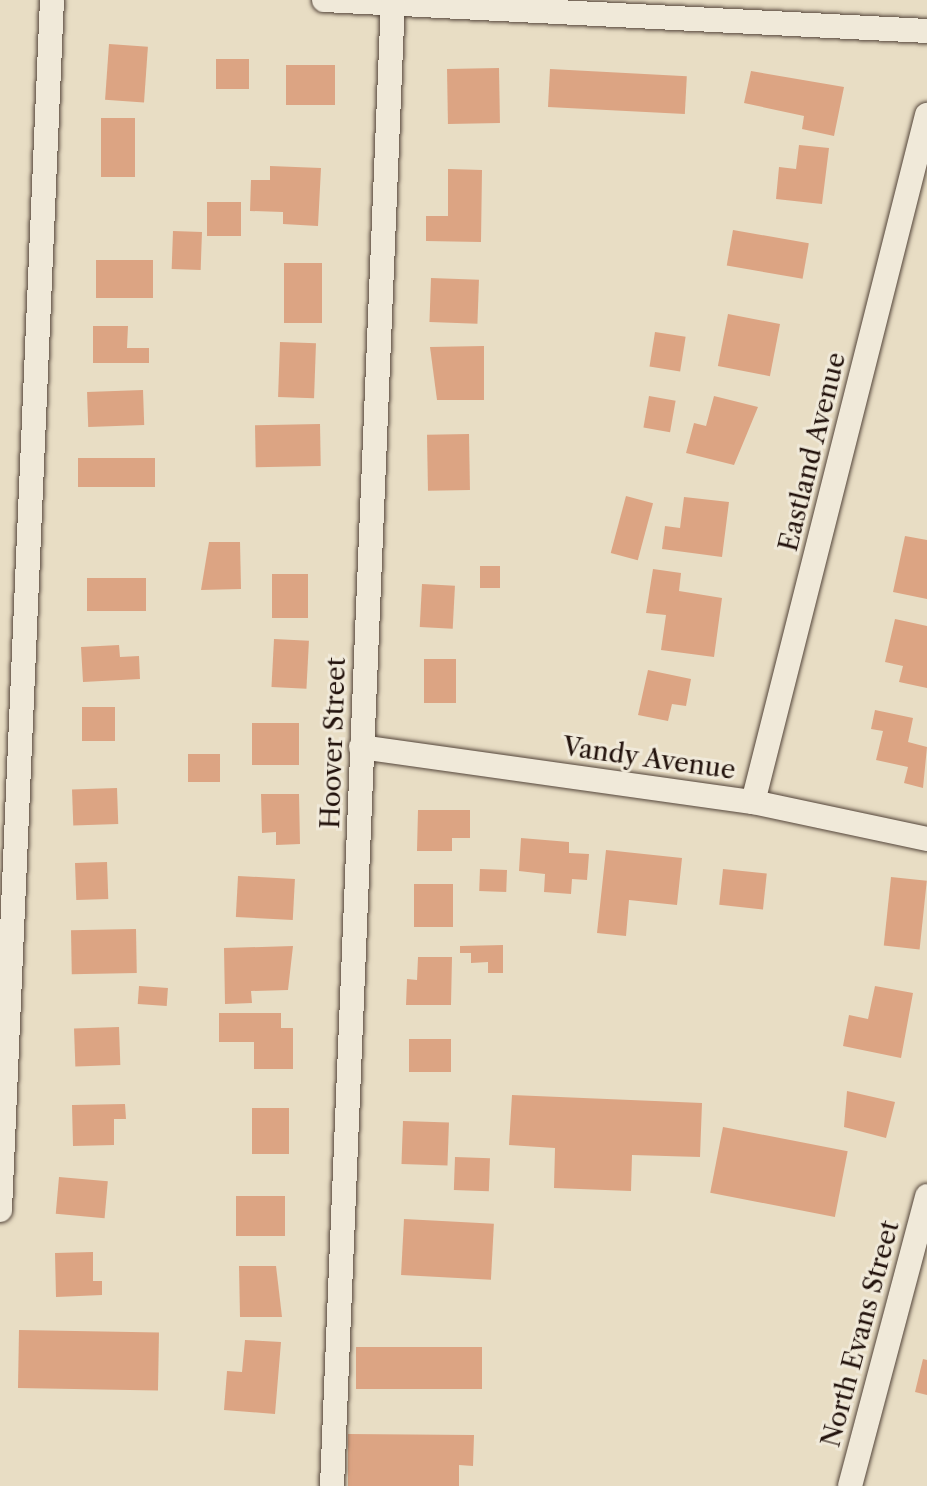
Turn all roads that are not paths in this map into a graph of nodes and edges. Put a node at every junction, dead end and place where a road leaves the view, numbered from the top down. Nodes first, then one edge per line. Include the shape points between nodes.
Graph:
1 (52, 0) edge
2 (324, 0) edge
3 (393, 2) junction
4 (927, 31) edge
5 (927, 115) edge
6 (361, 747) junction
7 (753, 802) junction
8 (927, 839) edge
9 (927, 1196) edge
10 (0, 1210) edge
11 (332, 1486) edge
12 (850, 1486) edge

1 - 10 street
2 - 3 street
3 - 4 street
3 - 6 street, Hoover Street
5 - 7 street, Eastland Avenue
6 - 7 street, Vandy Avenue
6 - 11 street, Hoover Street
7 - 8 street, Vandy Avenue
9 - 12 street, North Evans Street

